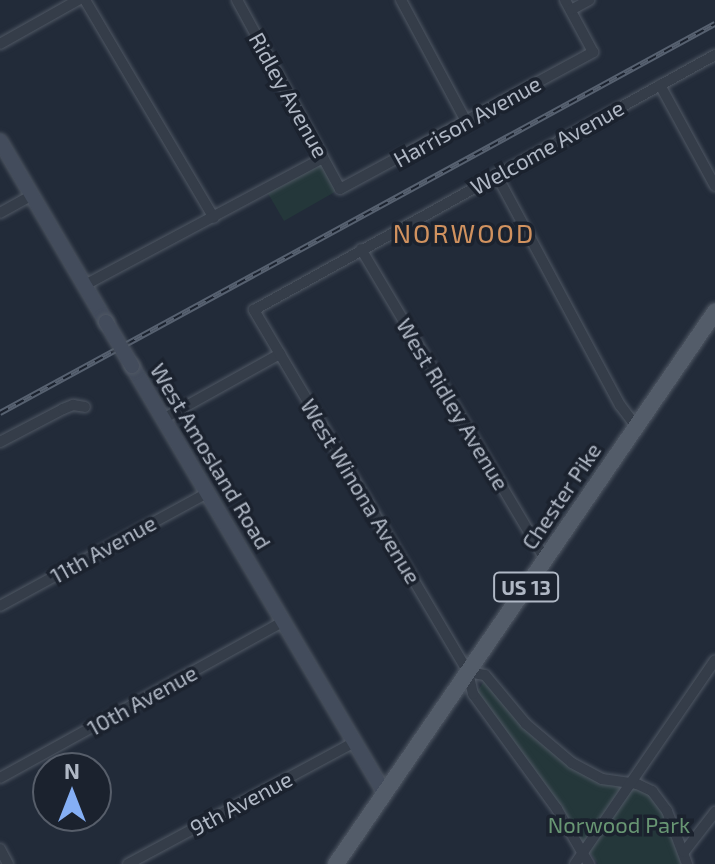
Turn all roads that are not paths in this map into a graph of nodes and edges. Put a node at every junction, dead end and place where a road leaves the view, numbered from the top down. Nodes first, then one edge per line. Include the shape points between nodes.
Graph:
1 (78, 0) edge
2 (85, 0) edge
3 (237, 0) edge
4 (401, 0) edge
5 (589, 0) edge
6 (568, 5) edge
7 (0, 44) edge
8 (715, 55) edge
9 (660, 85) junction
10 (467, 123) junction
11 (0, 141) edge
12 (323, 158) junction
13 (496, 174) junction
14 (715, 186) edge
15 (340, 189) joint
16 (32, 195) junction
17 (0, 213) edge
18 (214, 218) junction
19 (361, 249) junction
20 (85, 285) junction
21 (254, 310) joint
22 (715, 312) edge
23 (280, 354) junction
24 (85, 407) dead end
25 (163, 419) junction
26 (636, 426) junction
27 (0, 442) edge
28 (207, 493) junction
29 (545, 559) junction
30 (0, 606) edge
31 (283, 622) junction
32 (715, 660) edge
33 (468, 672) junction
34 (355, 742) junction
35 (0, 778) edge
36 (631, 783) junction
37 (385, 793) junction
38 (715, 812) edge
39 (0, 849) edge
40 (583, 852) junction
41 (684, 852) junction
42 (8, 864) edge
43 (128, 864) edge
44 (336, 864) edge
45 (575, 864) edge
46 (589, 864) edge
47 (687, 864) edge

1 - 7 street
2 - 18 street
3 - 12 street, Ridley Avenue
4 - 10 street
5 - 6 street
6 - 10 street, Harrison Avenue via 593,52
8 - 9 street, Welcome Avenue
9 - 13 street, Welcome Avenue
9 - 14 street
10 - 15 street, Harrison Avenue
11 - 16 street, West Amosland Road
12 - 15 street, Ridley Avenue
12 - 18 street
13 - 19 street, Welcome Avenue
13 - 26 street
16 - 17 street
16 - 20 street, West Amosland Road
18 - 20 street
19 - 21 street, Welcome Avenue
19 - 29 street, West Ridley Avenue
20 - 25 street, West Amosland Road, bridge
21 - 23 street, West Winona Avenue
22 - 26 main road, Chester Pike / US 13
23 - 25 street
23 - 33 street, West Winona Avenue
24 - 27 street via 63,409
25 - 28 street, West Amosland Road
26 - 29 main road, Chester Pike / US 13
28 - 30 street, 11th Avenue
28 - 31 street, West Amosland Road
29 - 33 main road, Chester Pike / US 13
31 - 34 street, West Amosland Road
31 - 35 street, 10th Avenue
32 - 36 street
33 - 36 street via 485,675 526,724 572,763 602,779
33 - 37 main road, Chester Pike / US 13
33 - 40 street, West Winona Avenue via 473,694
34 - 37 street, West Amosland Road
34 - 43 street, 9th Avenue
36 - 40 street
36 - 41 street via 646,786 657,796
37 - 44 main road, Chester Pike / US 13
38 - 41 street
39 - 42 street
40 - 45 street
40 - 46 street, West Winona Avenue
41 - 47 street

